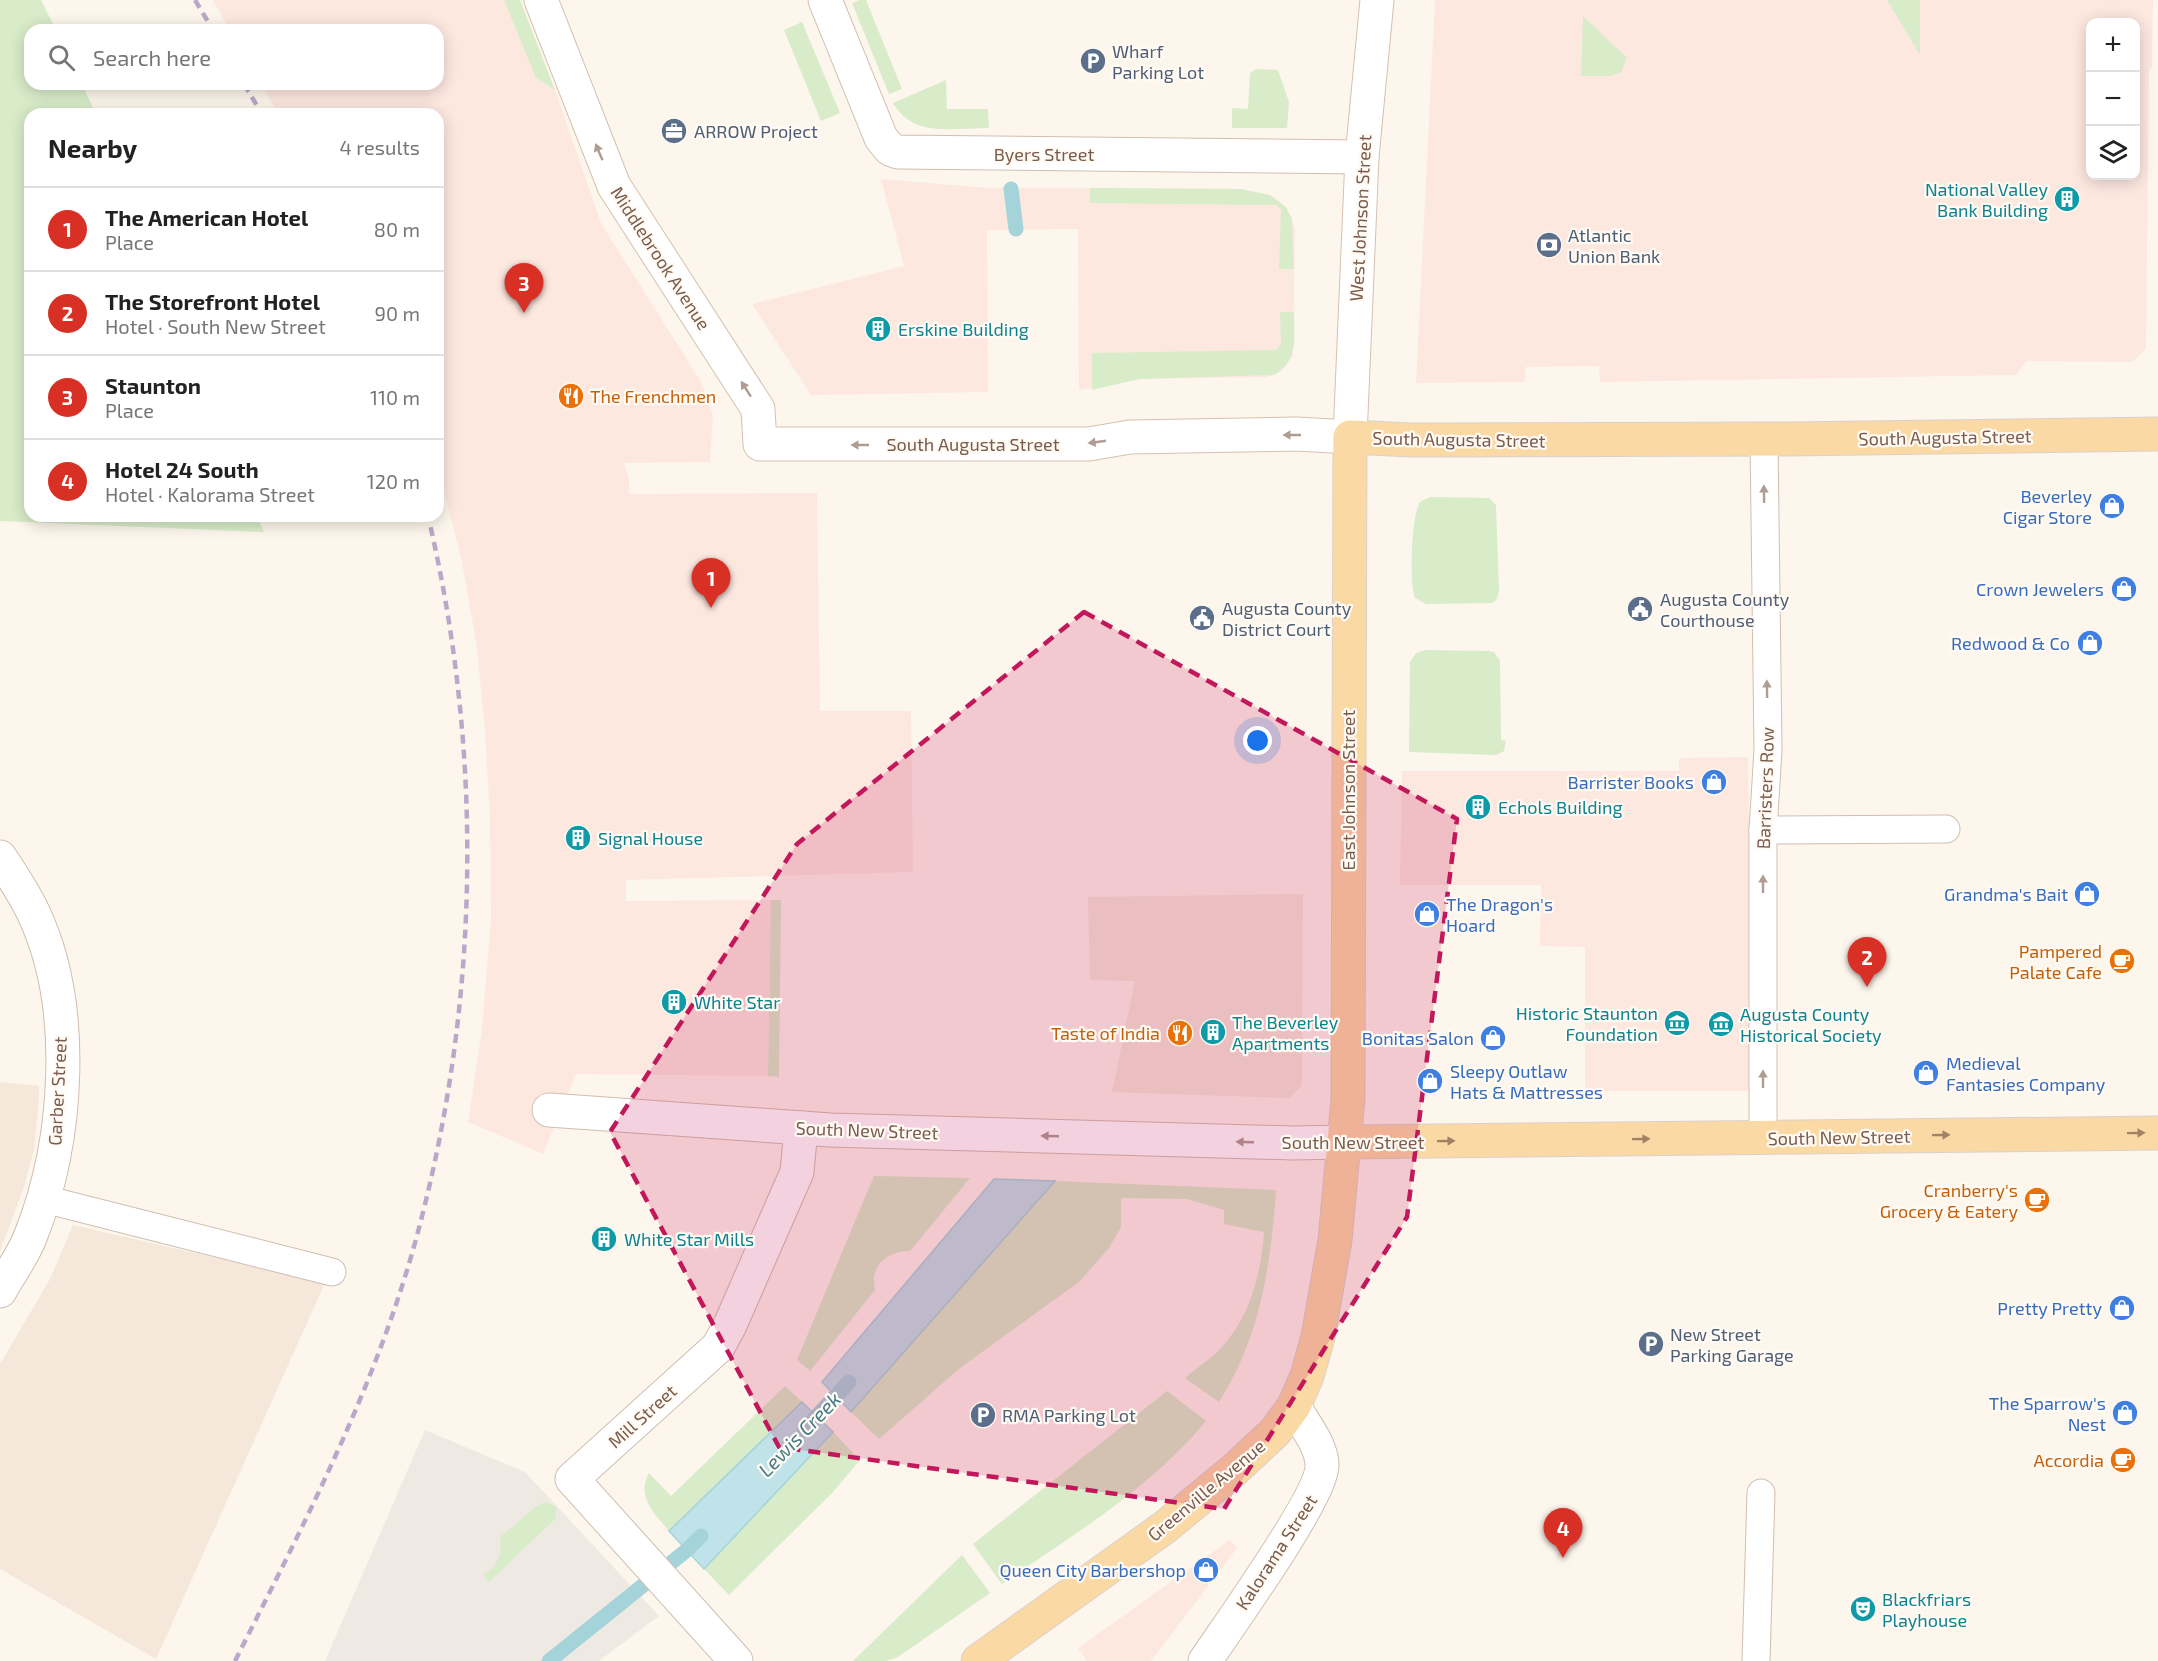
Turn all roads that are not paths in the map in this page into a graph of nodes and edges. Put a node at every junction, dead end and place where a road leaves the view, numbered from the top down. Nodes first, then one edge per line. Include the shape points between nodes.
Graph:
1 (541, 0) edge
2 (825, 0) edge
3 (1377, 0) edge
4 (1362, 156) junction
5 (2158, 434) edge
6 (1350, 437) junction
7 (1764, 439) junction
8 (760, 444) joint
9 (1946, 829) dead end
10 (1763, 830) junction
11 (0, 857) edge
12 (549, 1110) dead end
13 (801, 1128) junction
14 (2158, 1133) edge
15 (1763, 1138) junction
16 (1346, 1142) junction
17 (44, 1199) junction
18 (332, 1272) dead end
19 (0, 1291) edge
20 (1294, 1406) junction
21 (1761, 1493) dead end
22 (736, 1661) edge
23 (978, 1661) edge
24 (1205, 1661) edge
25 (1756, 1661) edge

8 -> 1 street, Middlebrook Avenue via 758,409 614,186
2 - 4 street, Byers Street via 881,138 898,152
3 - 4 street, West Johnson Street
4 - 6 street, West Johnson Street
5 - 7 main road, South Augusta Street
6 - 7 main road, South Augusta Street
6 -> 8 street, South Augusta Street via 1130,437 1089,444
6 - 16 main road, East Johnson Street
10 -> 7 lane, Barristers Row via 1768,750
9 - 10 lane
15 -> 10 lane, Barristers Row
11 - 17 street, Garber Street via 34,913 58,1003 63,1042 61,1086 52,1168
12 - 13 street, South New Street
16 -> 13 street, South New Street
13 - 22 street, Mill Street via 797,1172 718,1347 572,1479
15 -> 14 main road, South New Street
16 -> 15 main road, South New Street
16 - 20 main road, Greenville Avenue via 1335,1240 1318,1337
17 - 18 lane
17 - 19 street, Garber Street via 30,1238
20 - 23 main road, Greenville Avenue via 1262,1445 1188,1509
20 - 24 street, Kalorama Street via 1320,1452 1320,1480 1306,1508
21 - 25 lane

